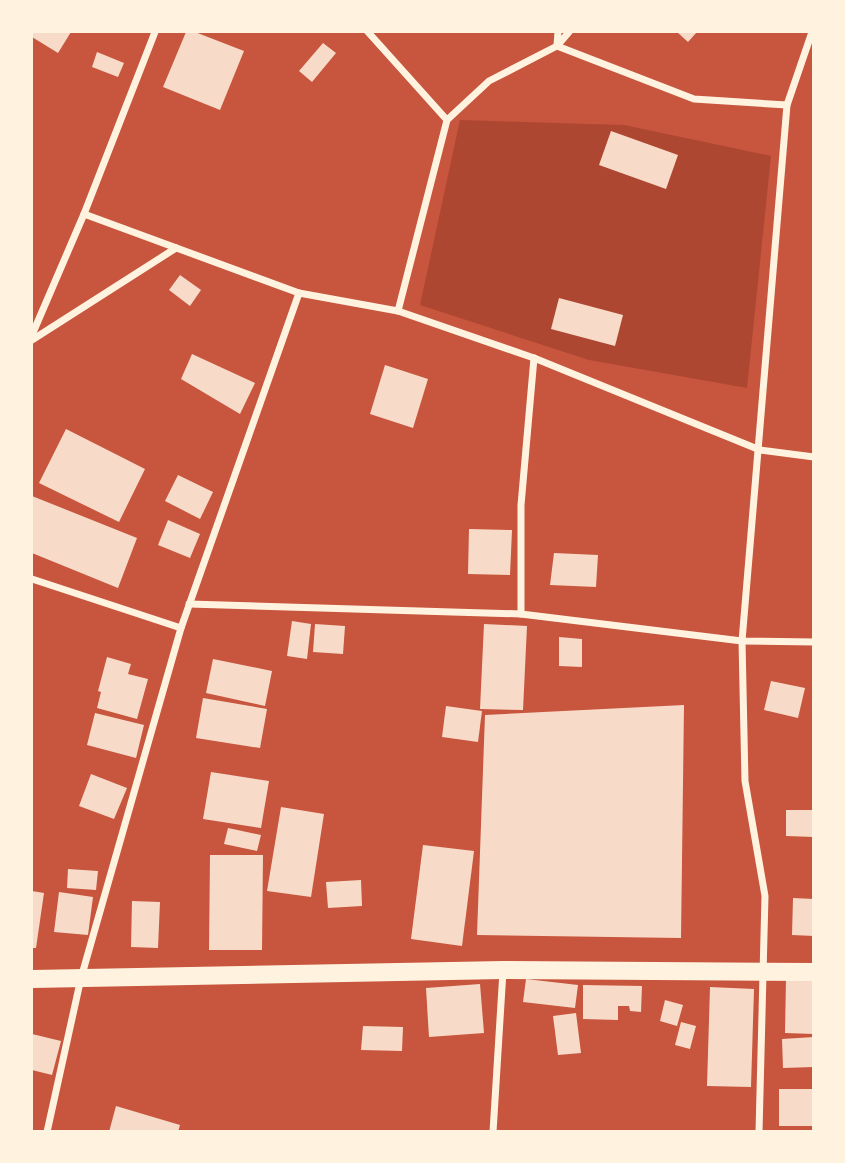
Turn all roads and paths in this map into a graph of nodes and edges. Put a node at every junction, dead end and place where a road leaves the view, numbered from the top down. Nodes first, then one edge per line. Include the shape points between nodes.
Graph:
1 (155, 32) edge
2 (368, 32) edge
3 (558, 32) edge
4 (569, 32) edge
5 (812, 32) edge
6 (557, 46) junction
7 (787, 105) junction
8 (447, 120) junction
9 (83, 214) junction
10 (176, 248) junction
11 (299, 293) junction
12 (398, 311) junction
13 (32, 337) edge
14 (534, 358) junction
15 (760, 450) junction
16 (814, 457) edge
17 (32, 579) edge
18 (189, 604) junction
19 (521, 614) junction
20 (181, 628) junction
21 (742, 641) junction
22 (814, 642) edge
23 (503, 970) junction
24 (814, 972) edge
25 (764, 973) junction
26 (81, 978) junction
27 (32, 979) edge
28 (47, 1132) edge
29 (493, 1132) edge
30 (759, 1132) edge

1 - 9 street
2 - 8 street
3 - 6 street
4 - 6 street
5 - 7 street
6 - 7 street via 694,99
6 - 8 street via 489,81
7 - 15 street
8 - 12 street
9 - 10 street
9 - 13 street
10 - 11 street
10 - 13 street
11 - 12 street
11 - 18 street
12 - 14 street
14 - 15 street
14 - 19 street via 521,505
15 - 16 street
15 - 21 street
17 - 20 street
18 - 19 street
18 - 20 street
19 - 21 street
20 - 26 street
21 - 22 street
21 - 25 street via 745,781 765,897
23 - 25 main road
23 - 26 main road
23 - 29 street
24 - 25 main road
25 - 30 street
26 - 27 main road
26 - 28 street

